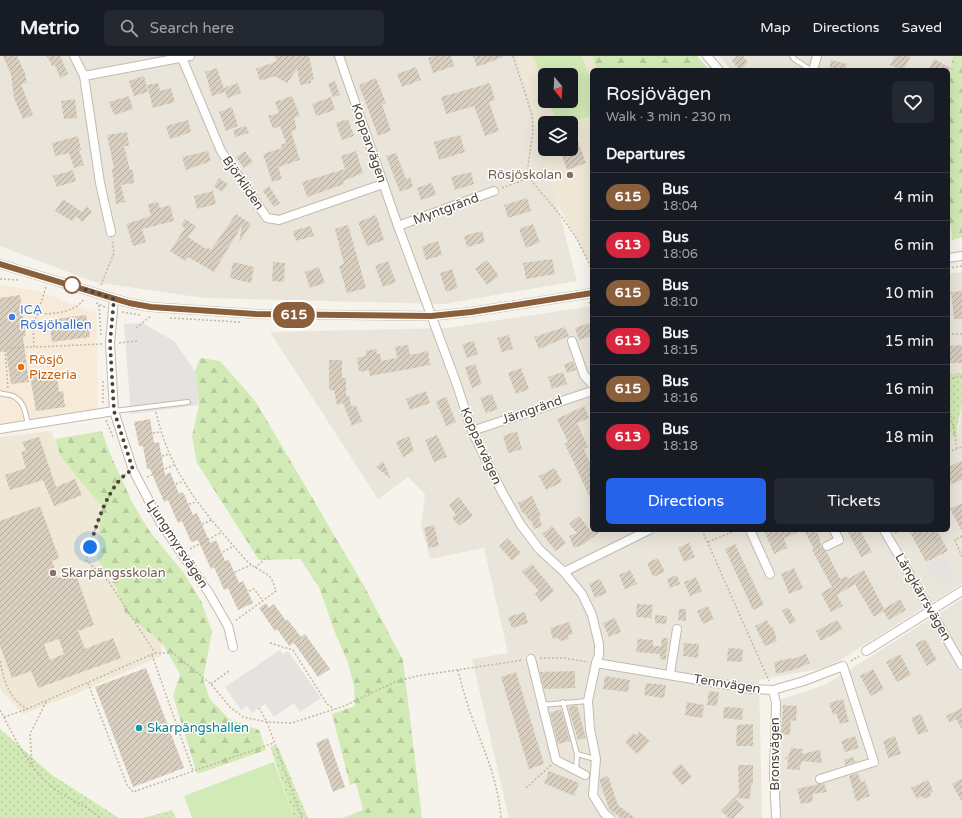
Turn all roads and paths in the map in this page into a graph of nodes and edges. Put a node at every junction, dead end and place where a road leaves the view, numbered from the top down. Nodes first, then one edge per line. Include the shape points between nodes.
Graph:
1 (74, 56) edge
2 (339, 56) edge
3 (513, 56) edge
4 (708, 56) edge
5 (792, 56) edge
6 (817, 56) edge
7 (186, 57) edge
8 (717, 68) edge
9 (809, 68) edge
10 (813, 68) edge
11 (84, 76) junction
12 (530, 178) junction
13 (383, 184) junction
14 (494, 191) joint
15 (398, 226) junction
16 (111, 232) joint
17 (962, 256) edge
18 (950, 258) edge
19 (590, 263) edge
20 (0, 264) edge
21 (962, 266) edge
22 (950, 268) edge
23 (46, 287) dead end
24 (100, 288) dead end
25 (590, 293) edge
26 (84, 299) dead end
27 (114, 299) junction
28 (37, 314) junction
29 (151, 316) dead end
30 (431, 316) junction
31 (136, 328) dead end
32 (950, 334) edge
33 (962, 334) edge
34 (136, 341) dead end
35 (572, 341) dead end
36 (110, 343) junction
37 (34, 347) junction
38 (4, 354) junction
39 (0, 355) edge
40 (962, 376) edge
41 (950, 379) edge
42 (590, 382) edge
43 (590, 392) edge
44 (0, 393) edge
45 (7, 395) junction
46 (188, 402) dead end
47 (155, 406) junction
48 (114, 411) junction
49 (950, 417) edge
50 (28, 425) junction
51 (0, 429) edge
52 (472, 431) junction
53 (160, 432) junction
54 (153, 433) dead end
55 (962, 447) edge
56 (957, 448) junction
57 (950, 451) edge
58 (170, 454) junction
59 (162, 456) dead end
60 (174, 465) junction
61 (133, 470) junction
62 (138, 480) junction
63 (183, 481) junction
64 (176, 484) dead end
65 (196, 502) junction
66 (189, 504) dead end
67 (212, 520) junction
68 (202, 524) dead end
69 (222, 532) junction
70 (645, 532) edge
71 (703, 532) edge
72 (732, 532) edge
73 (751, 532) edge
74 (835, 532) edge
75 (885, 532) edge
76 (962, 536) edge
77 (708, 542) junction
78 (234, 546) junction
79 (827, 546) dead end
80 (223, 552) dead end
81 (181, 553) junction
82 (268, 556) dead end
83 (962, 556) edge
84 (251, 565) junction
85 (255, 568) junction
86 (235, 572) dead end
87 (564, 572) junction
88 (770, 574) dead end
89 (249, 591) dead end
90 (962, 591) edge
91 (262, 601) junction
92 (931, 611) junction
93 (228, 626) junction
94 (677, 629) dead end
95 (270, 643) dead end
96 (233, 647) dead end
97 (866, 651) joint
98 (155, 653) junction
99 (152, 655) junction
100 (531, 659) junction
101 (0, 662) edge
102 (596, 663) junction
103 (962, 665) edge
104 (843, 666) junction
105 (458, 670) junction
106 (229, 671) dead end
107 (670, 674) junction
108 (88, 683) junction
109 (211, 684) junction
110 (773, 690) junction
111 (48, 700) junction
112 (563, 702) junction
113 (588, 702) junction
114 (541, 705) junction
115 (259, 708) dead end
116 (27, 709) junction
117 (334, 709) junction
118 (0, 710) edge
119 (4, 717) junction
120 (267, 722) junction
121 (274, 743) junction
122 (577, 754) junction
123 (596, 759) junction
124 (556, 760) junction
125 (32, 766) junction
126 (194, 771) junction
127 (576, 771) junction
128 (584, 775) dead end
129 (820, 779) dead end
130 (526, 788) dead end
131 (101, 818) edge
132 (302, 818) edge
133 (501, 818) edge
134 (610, 818) edge
135 (776, 818) edge

1 - 11 street
2 - 13 street, Kopparvägen
3 - 12 path via 532,115 533,130 528,166
4 - 8 street
5 - 9 lane
6 - 10 street
7 - 11 street, Björkliden
7 - 13 street, Björkliden via 221,151 267,218 278,220
11 - 16 street via 100,183
12 - 14 path
12 - 19 path via 561,216
13 - 15 street, Kopparvägen
14 - 15 street, Myntgränd
15 - 30 street, Kopparvägen
16 - 24 path via 114,253
17 - 18 street
20 - 27 street
21 - 22 path
23 - 28 path
25 - 30 street
26 - 28 path via 63,312
27 - 30 street via 151,307 256,314
27 - 36 street, Ljungmyrsvägen
28 - 37 path via 33,327
29 - 31 path
30 - 52 street, Kopparvägen
32 - 33 path
34 - 36 path
35 - 42 street via 584,375
36 - 37 path via 74,347
36 - 48 street, Ljungmyrsvägen
37 - 38 path via 8,348
38 - 39 path
38 - 45 path
40 - 41 path
43 - 52 street, Järngränd
44 - 45 lane
45 - 50 lane via 24,405
46 - 47 lane
47 - 48 lane
47 - 53 path
48 - 50 street
48 - 61 street, Ljungmyrsvägen
49 - 56 path
50 - 51 street
52 - 87 street, Kopparvägen via 521,525 539,549
53 - 54 path
53 - 58 path
55 - 56 path
56 - 57 path
58 - 59 path
58 - 60 path
60 - 62 path
60 - 63 path
61 - 62 street, Ljungmyrsvägen
61 - 98 path via 127,472 113,487 93,534 86,560 109,582
62 - 81 street, Ljungmyrsvägen via 160,522
63 - 64 path
63 - 65 path
65 - 66 path
65 - 67 path
67 - 68 path
67 - 69 path
69 - 78 path
69 - 81 path
70 - 87 street
71 - 77 path
72 - 77 path
73 - 88 street
74 - 79 street via 839,540
75 - 92 street, Långkärrsvägen
76 - 83 path via 955,540
77 - 110 path
78 - 80 path
78 - 84 path
81 - 93 street, Ljungmyrsvägen
82 - 85 path
84 - 85 path
84 - 86 path
85 - 91 path via 271,578 276,591
87 - 102 street, Kopparvägen via 582,594 592,615 599,644
89 - 91 path via 254,589
90 - 92 street
91 - 93 path
92 - 97 street
92 - 103 street, Långkärrsvägen
93 - 96 street, Ljungmyrsvägen
94 - 107 street
95 - 117 path via 293,650 328,704
97 - 104 path
98 - 99 path
98 - 109 path via 173,653
99 - 108 path
99 - 126 path
100 - 102 path via 564,658
100 - 105 path
100 - 114 street
101 - 116 path via 13,697
102 - 107 street, Tennvägen
102 - 113 street, Kopparvägen
104 - 110 street, Tennvägen via 804,682
104 - 129 street via 874,762
105 - 117 path via 395,682
105 - 133 path via 500,797
106 - 109 path
107 - 110 street, Tennvägen via 753,689
108 - 111 path
108 - 126 path via 127,785 133,792
109 - 120 path via 230,708 243,717
110 - 135 street, Bronsvägen via 776,703
111 - 116 path
111 - 125 path via 30,734
112 - 113 lane
112 - 114 lane
112 - 122 lane
113 - 123 street, Kopparvägen
114 - 124 street
115 - 120 path
116 - 119 path
117 - 120 path via 292,723
118 - 119 path
119 - 125 path
120 - 121 path
121 - 126 path
121 - 132 path
122 - 123 lane
122 - 127 lane
123 - 134 street, Kopparvägen via 593,795
124 - 127 street
124 - 130 path
125 - 131 path via 59,792
127 - 128 street

